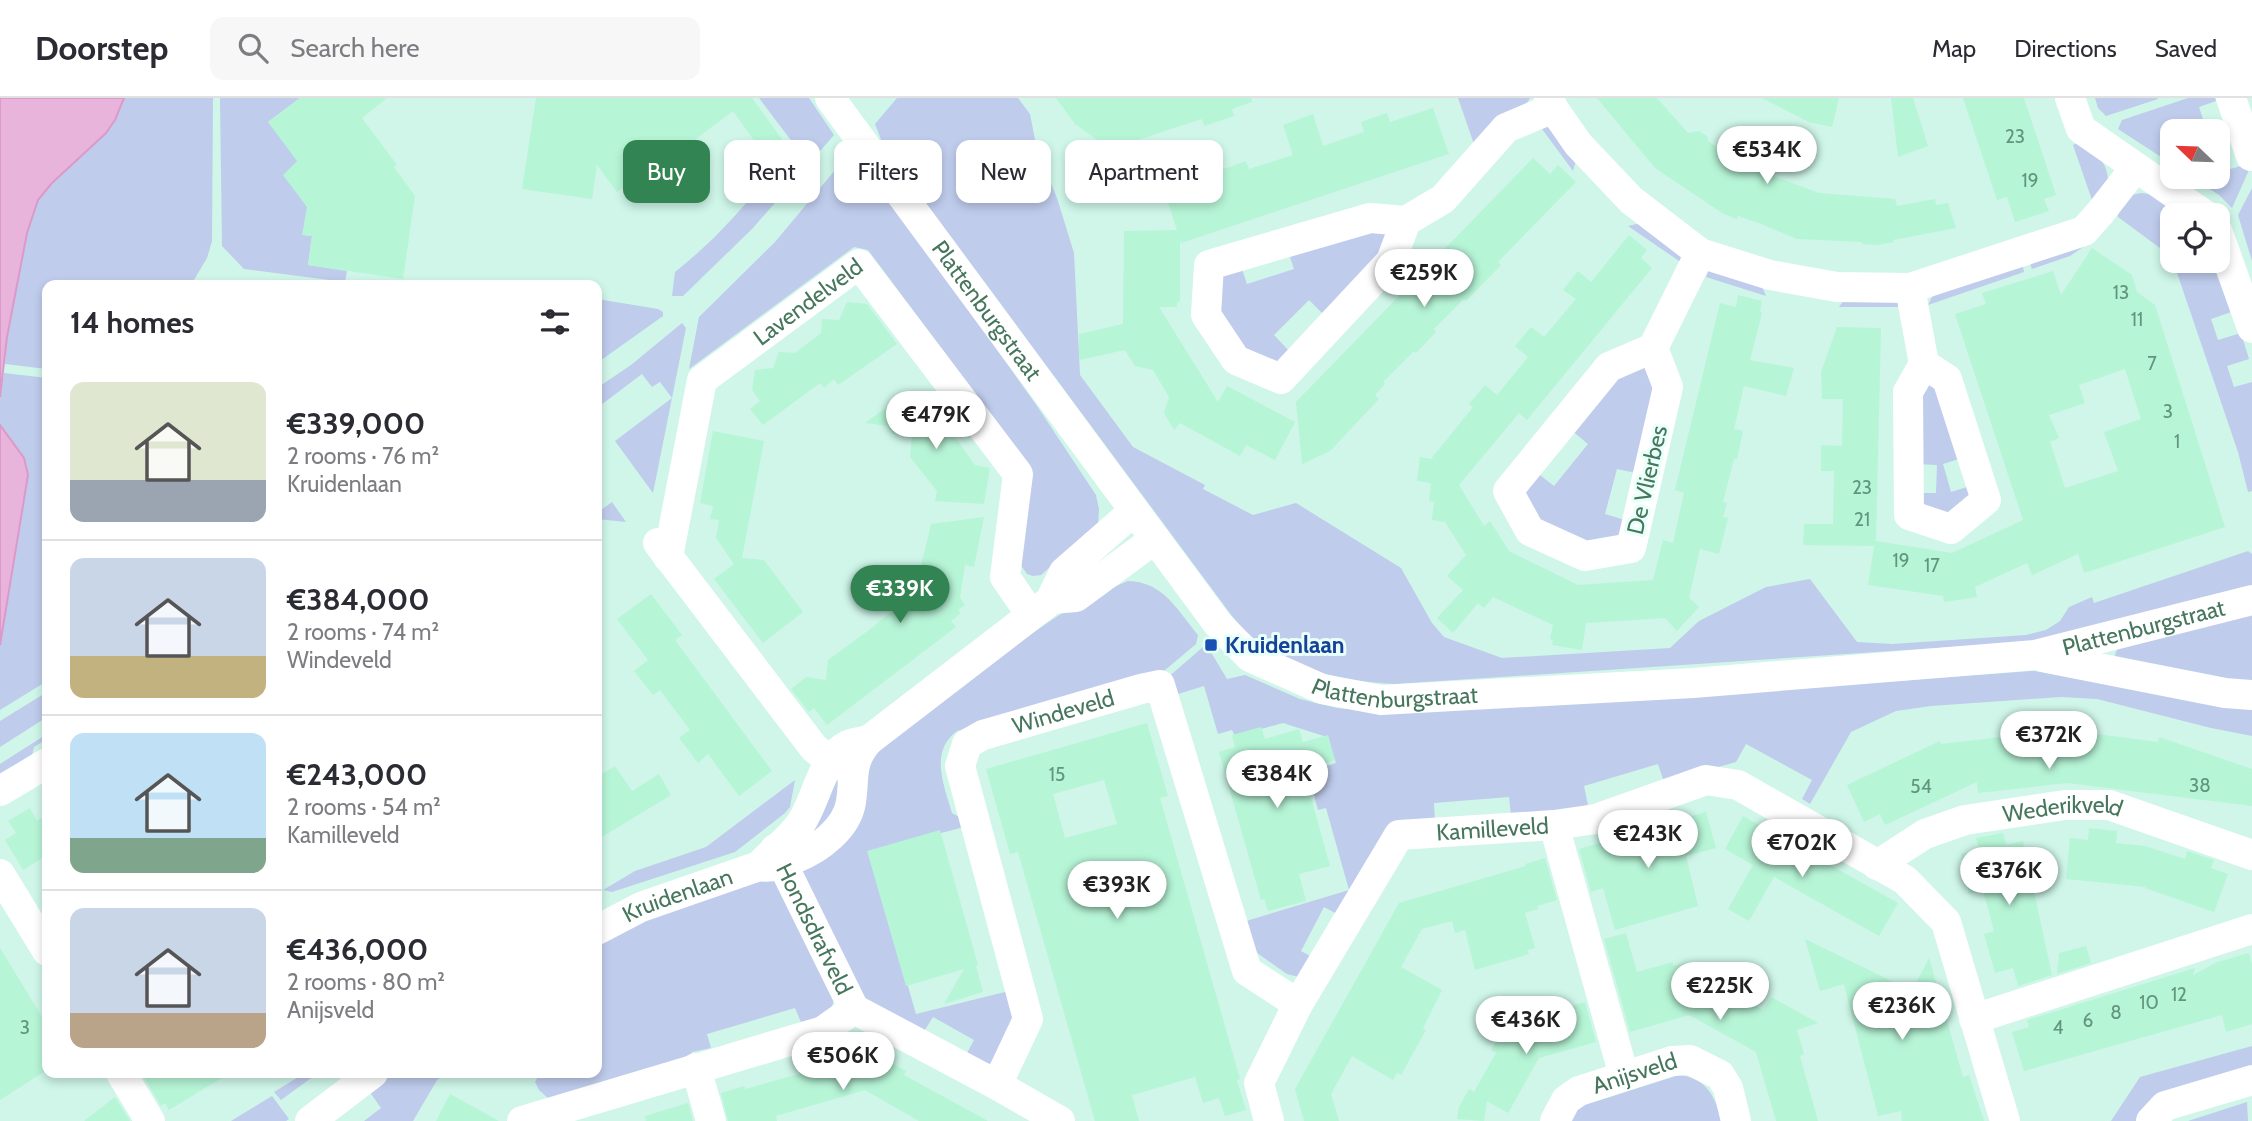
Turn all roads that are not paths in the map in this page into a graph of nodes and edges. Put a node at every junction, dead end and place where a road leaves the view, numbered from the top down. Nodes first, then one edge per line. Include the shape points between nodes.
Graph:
1 (2070, 98) edge
2 (2231, 98) edge
3 (834, 102) edge
4 (1551, 103) edge
5 (2251, 156) edge
6 (2135, 168) junction
7 (2187, 203) edge
8 (1406, 221) junction
9 (1700, 253) junction
10 (2230, 263) edge
11 (1910, 288) junction
12 (2250, 313) edge
13 (1653, 348) junction
14 (1924, 364) junction
15 (1134, 510) junction
16 (1155, 539) junction
17 (2252, 600) edge
18 (1041, 607) junction
19 (2035, 655) junction
20 (2252, 695) edge
21 (842, 765) junction
22 (42, 766) edge
23 (0, 791) edge
24 (1554, 825) junction
25 (2252, 855) edge
26 (772, 859) junction
27 (1877, 865) junction
28 (0, 873) edge
29 (602, 919) edge
30 (2252, 929) edge
31 (42, 943) edge
32 (1298, 1004) junction
33 (854, 1009) junction
34 (1974, 1019) junction
35 (696, 1068) junction
36 (1624, 1076) junction
37 (124, 1078) edge
38 (366, 1078) edge
39 (2252, 1080) edge
40 (997, 1085) junction
41 (150, 1121) edge
42 (310, 1121) edge
43 (522, 1121) edge
44 (711, 1121) edge
45 (1060, 1121) edge
46 (1269, 1121) edge
47 (1555, 1121) edge
48 (1736, 1121) edge
49 (2005, 1121) edge
50 (2151, 1121) edge

1 - 6 street via 2081,129
2 - 5 street
3 - 15 street, Plattenburgstraat
4 - 8 street via 1506,128 1444,199
4 - 9 street via 1578,144 1631,200
6 - 7 street
6 - 11 street via 2084,230
8 - 8 street via 1370,218 1209,265 1206,316 1236,360 1280,379 1391,261
9 - 11 street via 1770,275 1837,287
9 - 13 street
10 - 12 street
11 - 14 street
13 - 13 street, De Vlierbes via 1609,368 1508,491 1530,531 1585,556 1632,548 1668,387
14 - 14 street via 1947,379 1986,499 1951,529 1909,515 1908,392
15 - 16 street, Plattenburgstraat
15 - 18 street, Kruidenlaan via 1064,572
16 - 18 street, Kruidenlaan via 1076,597
16 - 19 street, Plattenburgstraat via 1218,624 1250,657 1322,689 1381,700 1693,683
17 - 19 street, Plattenburgstraat
18 - 21 street, Kruidenlaan
18 - 21 street, Lavendelveld via 1005,577 1018,474 859,264 702,380 660,546 814,748
19 - 20 street, Plattenburgstraat via 2225,694
21 - 26 street, Kruidenlaan via 851,804 843,824 800,857
22 - 23 street
24 - 27 street, Kamilleveld via 1596,819 1706,780 1738,785
24 - 32 street, Kamilleveld via 1399,835
24 - 36 street
25 - 27 street, Wederikveld via 2109,805 2065,805 1965,820 1925,834
26 - 29 street, Kruidenlaan
26 - 33 street, Hondsdrafveld
27 - 34 street, Kamilleveld via 1905,880 1946,922
28 - 31 street
30 - 34 street
32 - 40 street, Windeveld via 1247,971 1160,685 1141,689 983,735 967,744 960,766 1028,1019
32 - 46 street, Kamilleveld via 1259,1083
33 - 35 street, Hondsdrafveld via 823,1031
33 - 40 street, Hondsdrafveld
34 - 49 street, Kamilleveld
35 - 43 street, Hondsdrafveld
35 - 44 street
36 - 47 street, Anijsveld via 1579,1091 1566,1101
36 - 48 street, Anijsveld via 1690,1060 1720,1075
37 - 41 street
38 - 42 street
39 - 50 street via 2165,1106
40 - 45 street, Hondsdrafveld

